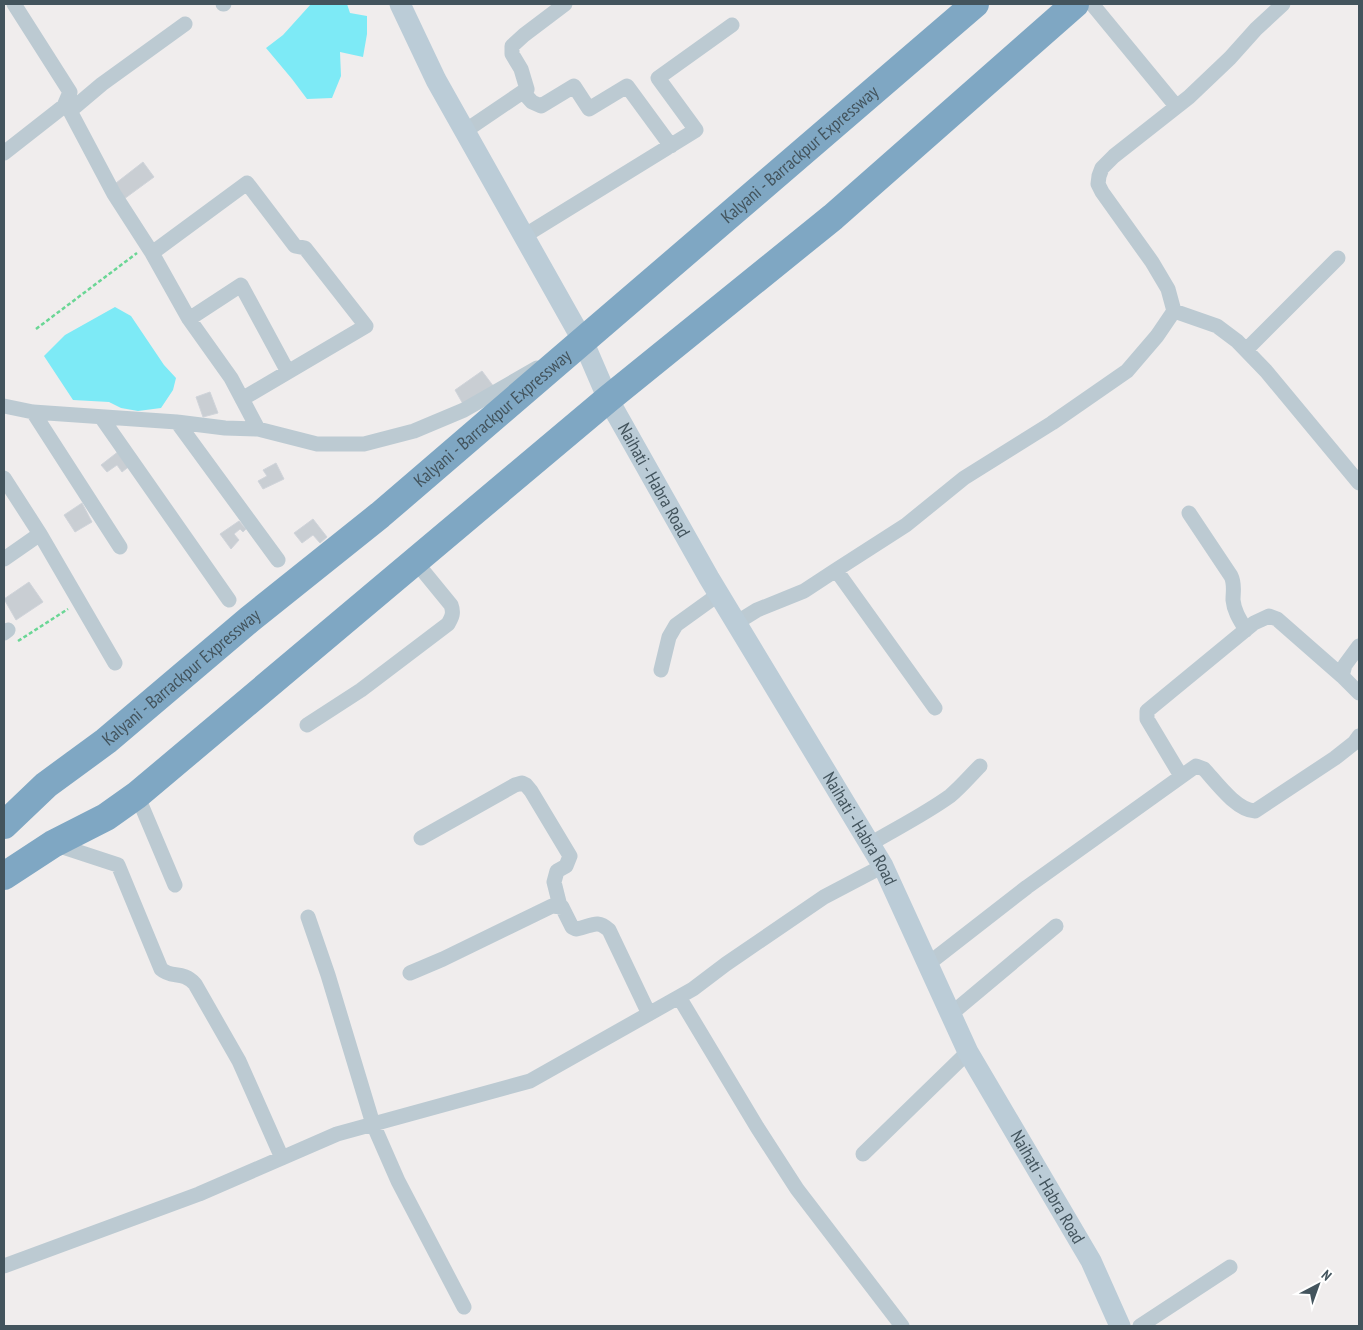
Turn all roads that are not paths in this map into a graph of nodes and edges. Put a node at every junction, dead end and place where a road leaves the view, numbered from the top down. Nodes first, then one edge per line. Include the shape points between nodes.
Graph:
1 (14, 4) edge
2 (400, 4) edge
3 (565, 4) edge
4 (975, 4) edge
5 (1075, 4) edge
6 (1092, 4) edge
7 (1283, 4) edge
8 (185, 24) dead end
9 (732, 25) dead end
10 (523, 92) junction
11 (1176, 106) junction
12 (67, 108) junction
13 (465, 131) junction
14 (670, 146) junction
15 (4, 154) edge
16 (524, 236) junction
17 (149, 250) junction
18 (1338, 258) dead end
19 (1174, 311) junction
20 (189, 319) junction
21 (583, 341) junction
22 (1246, 350) junction
23 (288, 372) junction
24 (242, 399) junction
25 (608, 399) junction
26 (4, 406) edge
27 (33, 412) junction
28 (101, 417) junction
29 (177, 422) junction
30 (258, 429) junction
31 (4, 478) edge
32 (1359, 483) edge
33 (1189, 513) dead end
34 (40, 534) junction
35 (120, 547) dead end
36 (4, 559) edge
37 (278, 560) dead end
38 (415, 560) junction
39 (836, 570) junction
40 (719, 594) junction
41 (229, 600) dead end
42 (736, 623) junction
43 (1246, 630) junction
44 (1359, 646) edge
45 (115, 662) dead end
46 (661, 670) dead end
47 (1342, 676) junction
48 (1359, 693) edge
49 (936, 708) dead end
50 (307, 725) dead end
51 (1359, 736) edge
52 (980, 766) dead end
53 (1181, 776) junction
54 (137, 795) junction
55 (4, 826) edge
56 (421, 838) dead end
57 (53, 844) junction
58 (870, 844) junction
59 (884, 866) junction
60 (4, 876) edge
61 (175, 885) dead end
62 (560, 906) junction
63 (308, 917) dead end
64 (1056, 926) dead end
65 (928, 964) junction
66 (410, 973) dead end
67 (679, 997) junction
68 (649, 1014) junction
69 (951, 1014) junction
70 (968, 1052) junction
71 (374, 1124) junction
72 (863, 1154) dead end
73 (282, 1158) junction
74 (4, 1266) edge
75 (1230, 1267) dead end
76 (464, 1307) dead end
77 (902, 1326) edge
78 (1120, 1326) edge
79 (1140, 1326) edge

1 - 12 street via 70,92
2 - 13 main road, Naihati - Habra Road via 436,80
3 - 10 street via 512,46 512,54 522,69 526,89
4 - 21 highway, Kalyani - Barrackpur Expressway
5 - 25 highway via 834,217
6 - 11 street
7 - 11 street via 1230,58
8 - 12 street
9 - 14 street via 658,78 696,130
10 - 13 street
10 - 14 street via 541,106 574,86 589,109 627,86
11 - 19 street via 1114,156 1102,168 1098,184 1164,282
12 - 15 street
12 - 17 street
13 - 16 main road, Naihati - Habra Road
14 - 16 street
16 - 21 main road, Naihati - Habra Road
17 - 20 street
17 - 23 street via 247,184 295,246 305,248 366,326
18 - 22 street
19 - 22 street via 1217,326
19 - 39 street via 1127,371 964,478 906,525
20 - 23 street via 241,285
20 - 24 street
21 - 25 main road, Naihati - Habra Road
21 - 30 street via 464,410 414,431 364,444 317,444
21 - 55 highway, Kalyani - Barrackpur Expressway via 380,515 106,741 46,785
22 - 32 street
23 - 24 street
24 - 30 street
25 - 38 highway
25 - 40 main road, Naihati - Habra Road
26 - 27 street
27 - 28 street
27 - 35 street
28 - 29 street
28 - 41 street
29 - 30 street
29 - 37 street
31 - 34 street
33 - 43 street via 1231,576 1236,614
34 - 36 street
34 - 45 street
38 - 50 street via 451,605 453,610 448,624 361,690
38 - 54 highway
39 - 42 street via 804,591 757,610
39 - 49 street
40 - 42 main road, Naihati - Habra Road
40 - 46 street via 671,630
42 - 58 main road, Naihati - Habra Road
43 - 47 street via 1264,617 1278,618
43 - 53 street via 1147,711 1147,719
44 - 47 street
47 - 48 street
51 - 53 street via 1335,758 1255,811 1239,806 1200,766
52 - 58 street via 952,794
53 - 65 street via 1027,887
54 - 57 highway via 106,817
54 - 61 street
56 - 62 street via 522,783 531,791 570,856 566,866 557,871 554,882
57 - 60 highway
57 - 73 street via 118,864 161,969 169,974 185,976 195,984 239,1061
58 - 59 main road, Naihati - Habra Road
59 - 65 main road, Naihati - Habra Road
59 - 67 street via 824,897
62 - 66 street via 552,906
62 - 68 street via 576,929 597,923 609,930
63 - 71 street
64 - 69 street
65 - 69 main road, Naihati - Habra Road
67 - 68 street
67 - 77 street via 797,1189
68 - 71 street via 530,1081
69 - 70 main road, Naihati - Habra Road
70 - 72 street
70 - 78 main road, Naihati - Habra Road via 1091,1261
71 - 73 street via 337,1134
71 - 76 street via 398,1181
73 - 74 street via 199,1194
75 - 79 street

